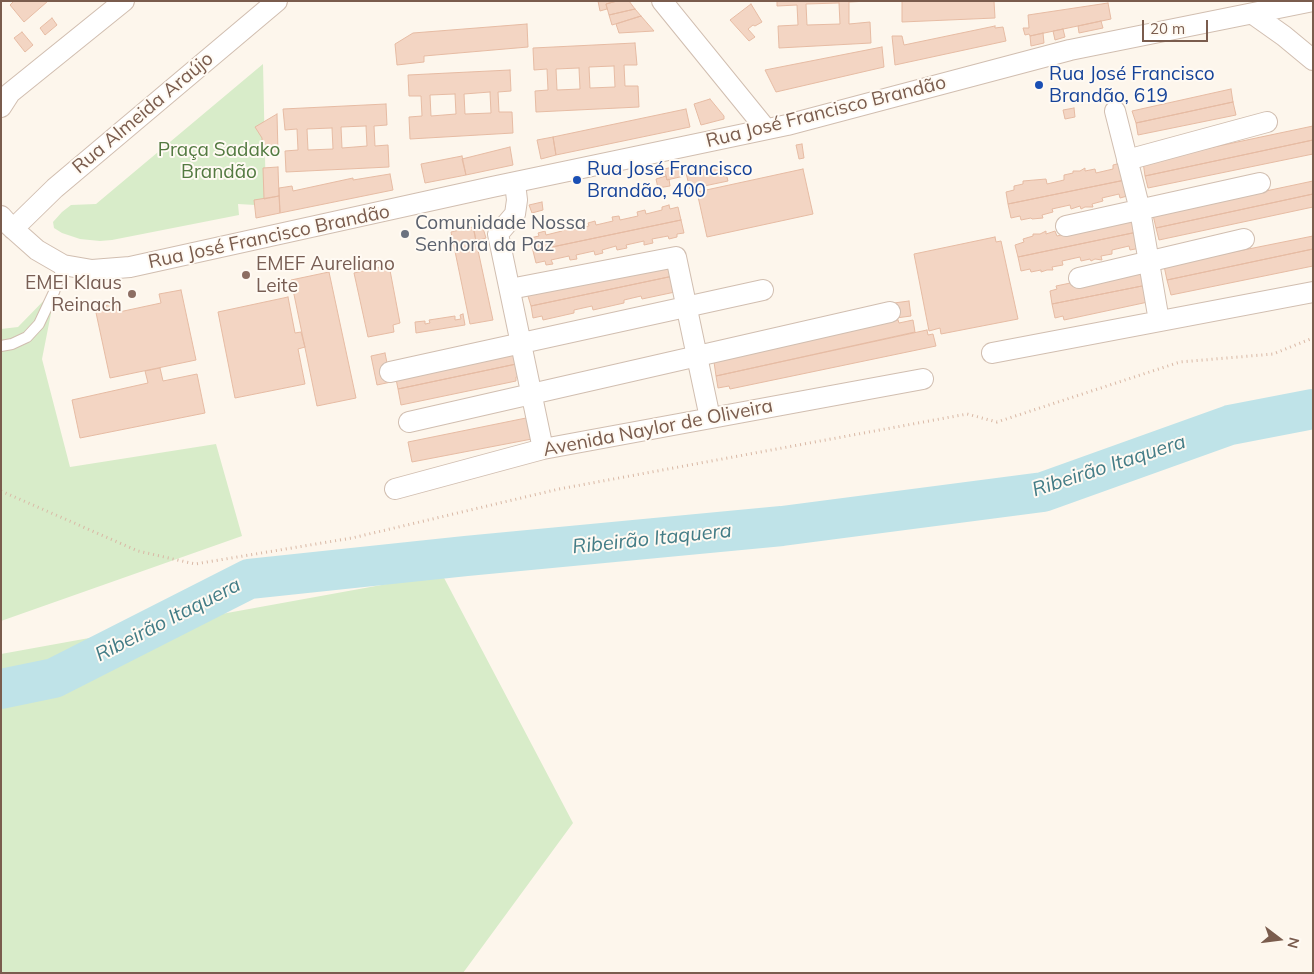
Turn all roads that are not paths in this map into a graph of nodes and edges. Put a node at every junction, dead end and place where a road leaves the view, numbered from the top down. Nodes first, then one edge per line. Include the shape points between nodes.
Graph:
1 (124, 1) edge
2 (277, 1) edge
3 (662, 1) edge
4 (1313, 1) edge
5 (1253, 14) junction
6 (1313, 60) edge
7 (1, 107) edge
8 (1115, 111) dead end
9 (1267, 122) dead end
10 (766, 129) junction
11 (1127, 160) junction
12 (516, 183) junction
13 (1260, 183) dead end
14 (1140, 210) junction
15 (7, 222) edge
16 (1066, 226) dead end
17 (1244, 239) dead end
18 (1150, 262) junction
19 (63, 264) junction
20 (1079, 278) dead end
21 (510, 290) junction
22 (763, 290) dead end
23 (1313, 292) edge
24 (687, 306) junction
25 (890, 312) dead end
26 (1159, 321) junction
27 (522, 343) junction
28 (1, 346) edge
29 (992, 353) dead end
30 (697, 356) junction
31 (390, 372) dead end
32 (923, 379) dead end
33 (532, 394) junction
34 (710, 418) junction
35 (409, 422) dead end
36 (543, 449) junction
37 (395, 489) dead end

1 - 7 street via 10,93
2 - 15 street, Rua Almeida Araújo via 55,188
3 - 10 street
4 - 5 street, Rua José Francisco Brandão
5 - 6 street
5 - 10 street, Rua José Francisco Brandão via 1070,50
8 - 11 street
9 - 11 street
10 - 12 street, Rua José Francisco Brandão
11 - 14 street
12 - 19 street, Rua José Francisco Brandão via 130,267 92,270
12 - 21 street via 515,214 498,234
13 - 14 street
14 - 16 street
14 - 18 street
15 - 19 street, Rua José Francisco Brandão via 37,250
17 - 18 street
18 - 20 street
18 - 26 street
19 - 28 lane via 39,324 27,337
21 - 24 street via 676,257
21 - 27 street
22 - 24 street
23 - 26 street
24 - 27 street
24 - 30 street
25 - 30 street
26 - 29 street
27 - 31 street
27 - 33 street
30 - 33 street
30 - 34 street
32 - 34 street, Avenida Naylor de Oliveira
33 - 35 street
33 - 36 street
34 - 36 street, Avenida Naylor de Oliveira
36 - 37 street, Avenida Naylor de Oliveira

